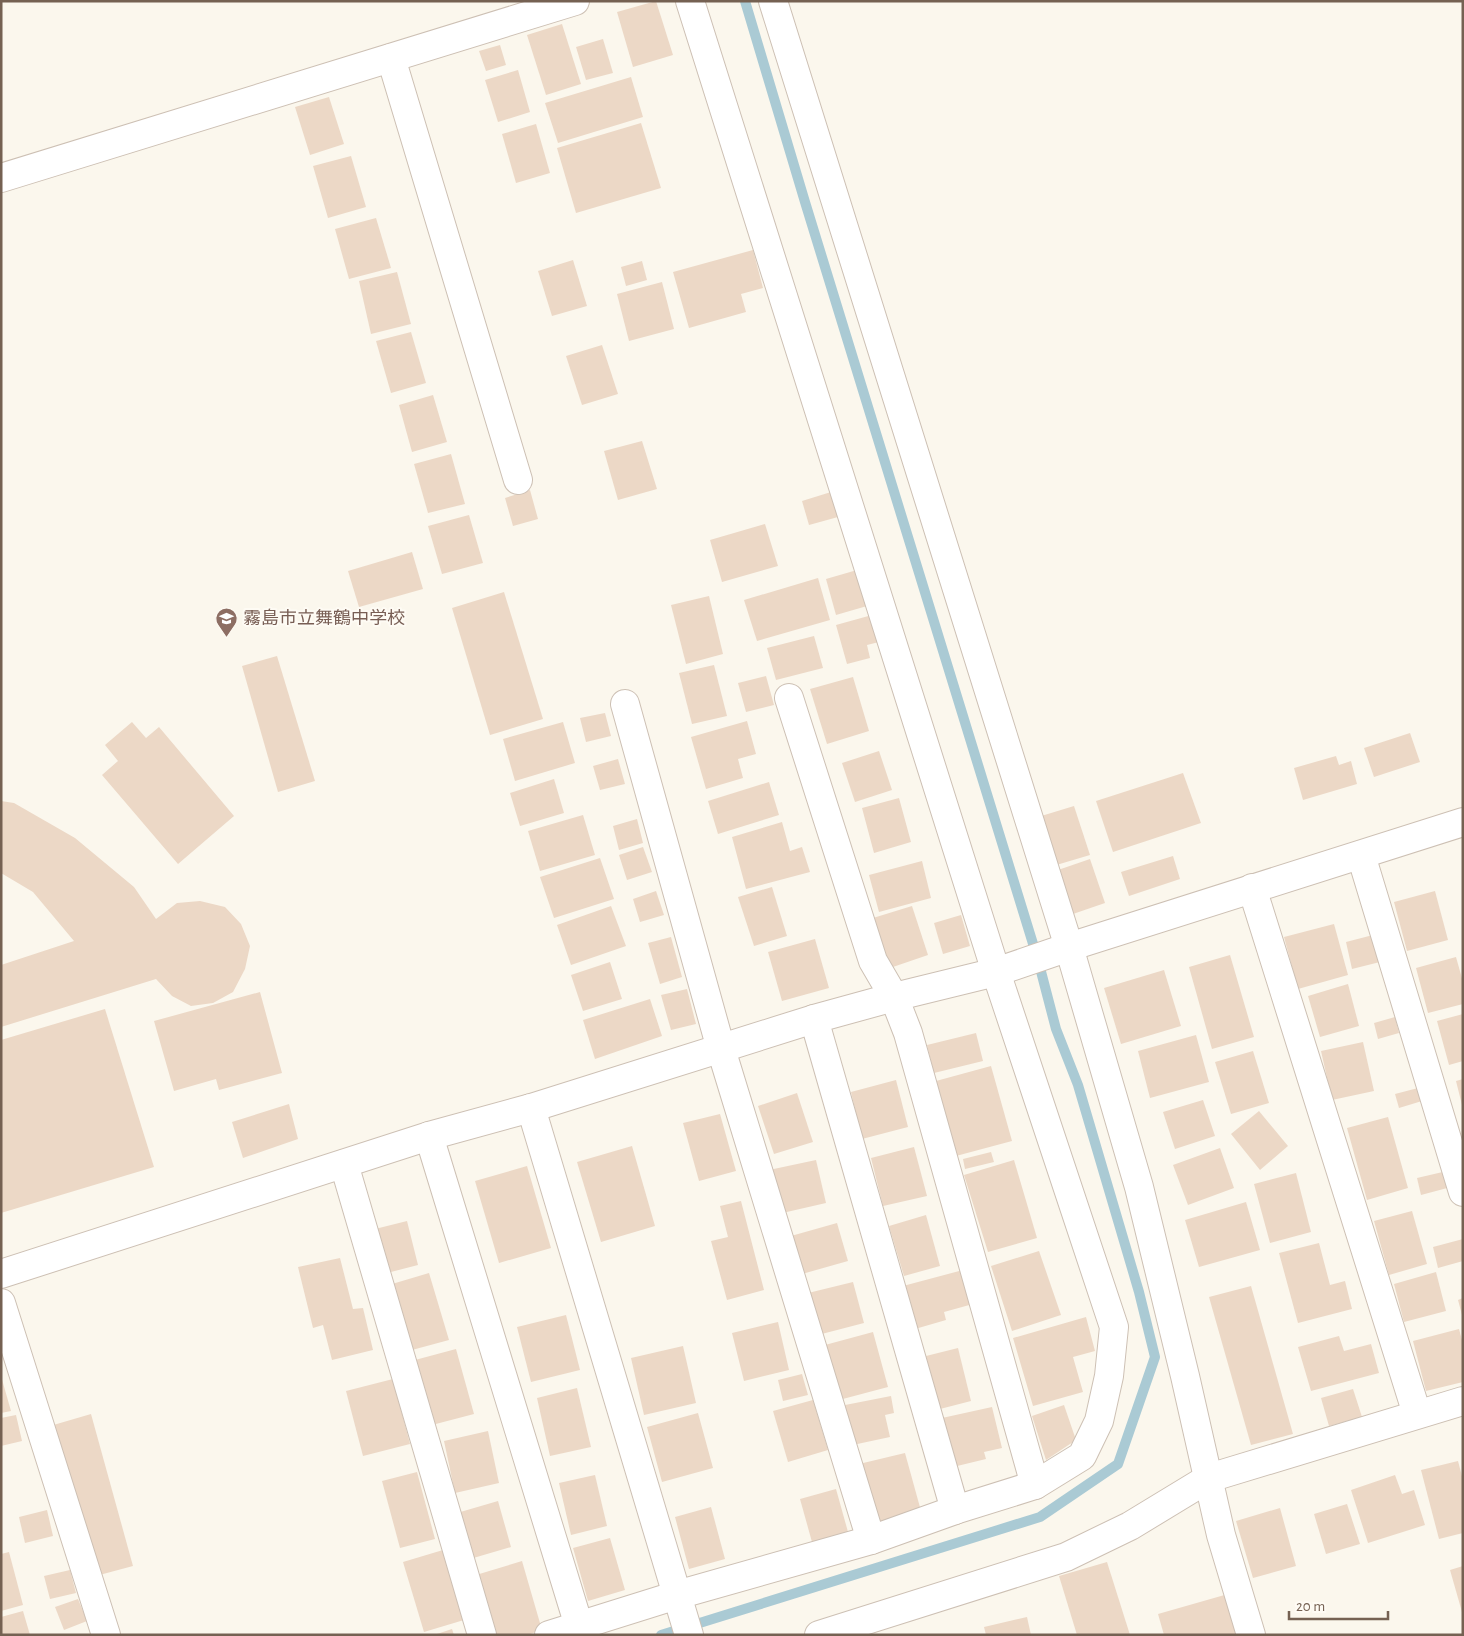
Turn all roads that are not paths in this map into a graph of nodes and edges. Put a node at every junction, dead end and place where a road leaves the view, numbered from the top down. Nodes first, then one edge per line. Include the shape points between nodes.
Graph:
1 (575, 1) edge
2 (690, 1) edge
3 (773, 1) edge
4 (391, 58) junction
5 (1, 178) edge
6 (518, 480) dead end
7 (788, 698) dead end
8 (625, 704) dead end
9 (1460, 827) edge
10 (1361, 855) junction
11 (1252, 888) junction
12 (1062, 949) junction
13 (1001, 970) junction
14 (894, 997) junction
15 (814, 1018) junction
16 (721, 1049) junction
17 (531, 1108) junction
18 (429, 1136) junction
19 (344, 1164) junction
20 (1463, 1192) edge
21 (1, 1274) edge
22 (1, 1303) edge
23 (1463, 1401) edge
24 (1418, 1414) junction
25 (1209, 1478) junction
26 (1035, 1485) junction
27 (955, 1510) junction
28 (871, 1540) junction
29 (678, 1600) junction
30 (579, 1626) junction
31 (106, 1635) edge
32 (482, 1635) edge
33 (549, 1635) edge
34 (689, 1635) edge
35 (819, 1635) edge
36 (1251, 1635) edge

1 - 4 street
2 - 13 street
3 - 12 street
4 - 5 street
4 - 6 street
7 - 14 street via 873,961
8 - 16 street
9 - 10 street
10 - 11 street
10 - 20 street
11 - 12 street
11 - 24 street
12 - 13 street
12 - 25 street via 1139,1187
13 - 14 street
13 - 26 street via 1114,1327 1109,1376 1099,1421 1082,1456
14 - 15 street
14 - 26 street via 908,1033
15 - 16 street
15 - 27 street
16 - 17 street
16 - 28 street
17 - 18 street
17 - 29 street
18 - 19 street
18 - 30 street
19 - 21 street
19 - 32 street
22 - 31 street
23 - 24 street
24 - 25 street
25 - 35 street via 1130,1526 1066,1557
25 - 36 street via 1221,1535
26 - 27 street
27 - 28 street
28 - 29 street
29 - 30 street
29 - 34 street
30 - 33 street

